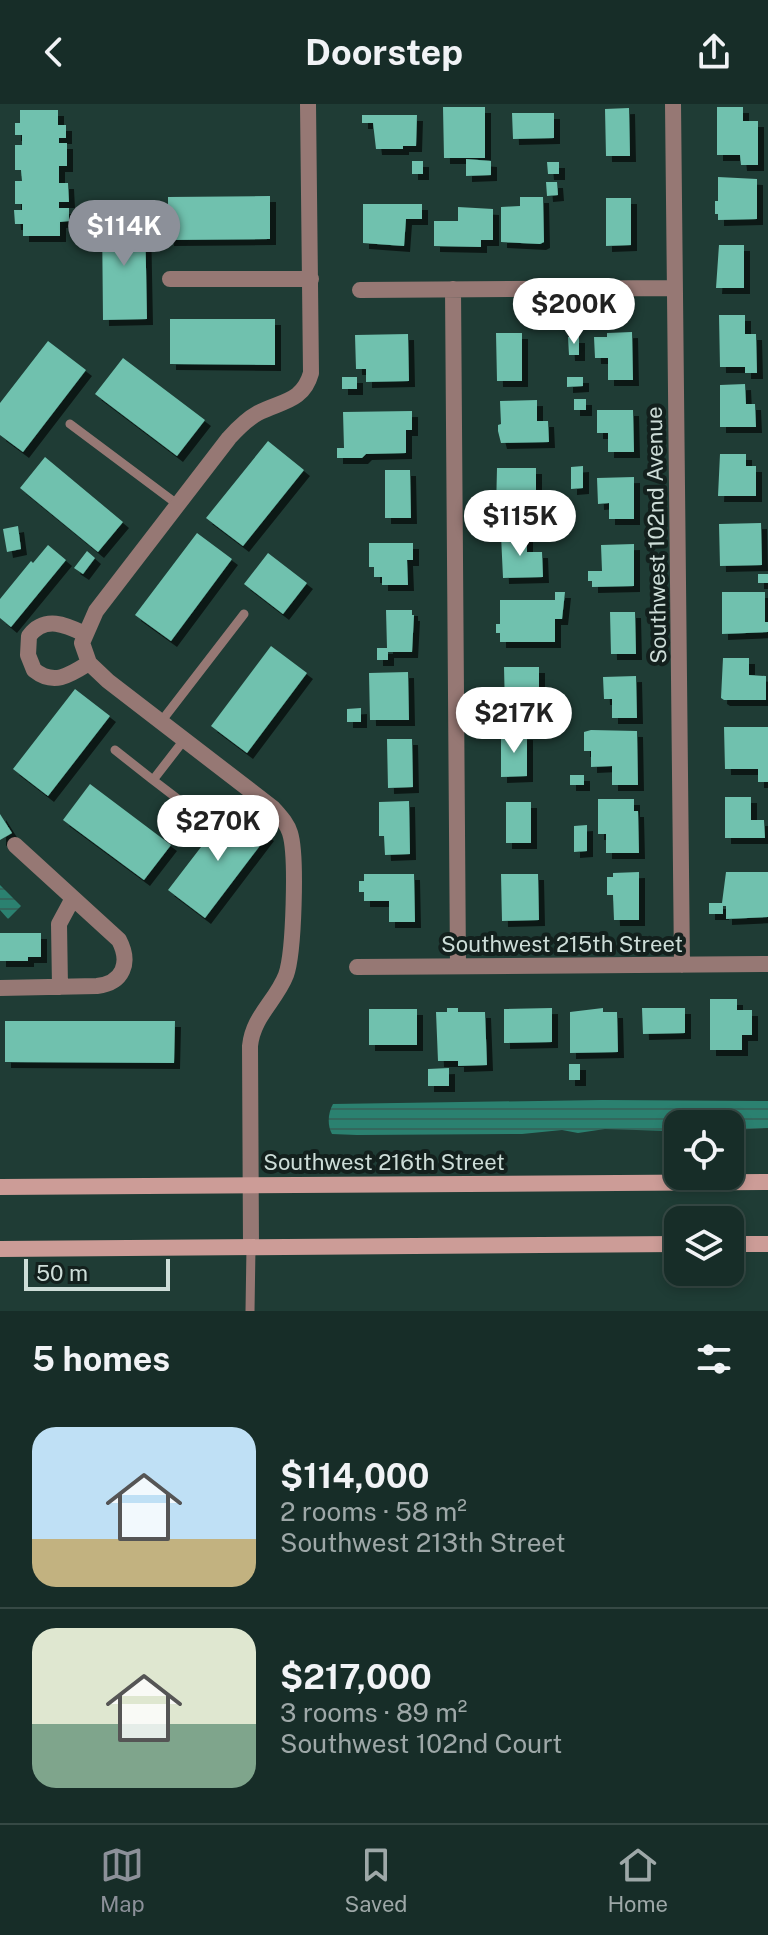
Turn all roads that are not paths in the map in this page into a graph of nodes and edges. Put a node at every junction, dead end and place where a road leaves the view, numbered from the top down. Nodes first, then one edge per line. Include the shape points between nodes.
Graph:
1 (308, 104) edge
2 (673, 104) edge
3 (170, 279) dead end
4 (311, 279) junction
5 (675, 288) junction
6 (453, 289) junction
7 (360, 290) dead end
8 (70, 424) dead end
9 (177, 504) junction
10 (244, 614) dead end
11 (85, 634) junction
12 (89, 663) junction
13 (160, 723) junction
14 (184, 740) junction
15 (115, 750) dead end
16 (153, 780) junction
17 (200, 816) dead end
18 (15, 845) dead end
19 (73, 898) junction
20 (768, 964) edge
21 (682, 965) junction
22 (458, 966) junction
23 (357, 967) dead end
24 (60, 987) junction
25 (0, 988) edge
26 (768, 1182) edge
27 (251, 1185) junction
28 (0, 1187) edge
29 (664, 1244) edge
30 (744, 1244) edge
31 (768, 1244) edge
32 (251, 1247) junction
33 (0, 1249) edge
34 (250, 1311) edge

1 - 4 street
2 - 5 street, Southwest 102nd Avenue
3 - 4 street
4 - 9 street via 311,373 303,391 247,420
5 - 6 street
5 - 21 street, Southwest 102nd Avenue
6 - 7 street
6 - 22 street
8 - 9 lane
9 - 11 street via 96,611
10 - 13 lane
11 - 12 street via 83,650
11 - 12 street via 59,623 41,625 29,636 28,655 34,670 48,678 66,677
12 - 13 street
13 - 14 street
14 - 16 lane
14 - 27 street via 273,808 287,825 293,845 289,966 251,1037
15 - 16 lane
16 - 17 lane
18 - 19 street
19 - 24 street via 59,924
19 - 24 street via 119,940 123,971 108,985
20 - 21 street, Southwest 215th Street
21 - 22 street, Southwest 215th Street
22 - 23 street, Southwest 215th Street
24 - 25 street
26 - 27 main road, Southwest 216th Street
27 - 28 main road, Southwest 216th Street
27 - 32 street
29 - 32 main road
30 - 31 main road
32 - 33 main road
32 - 34 lane

